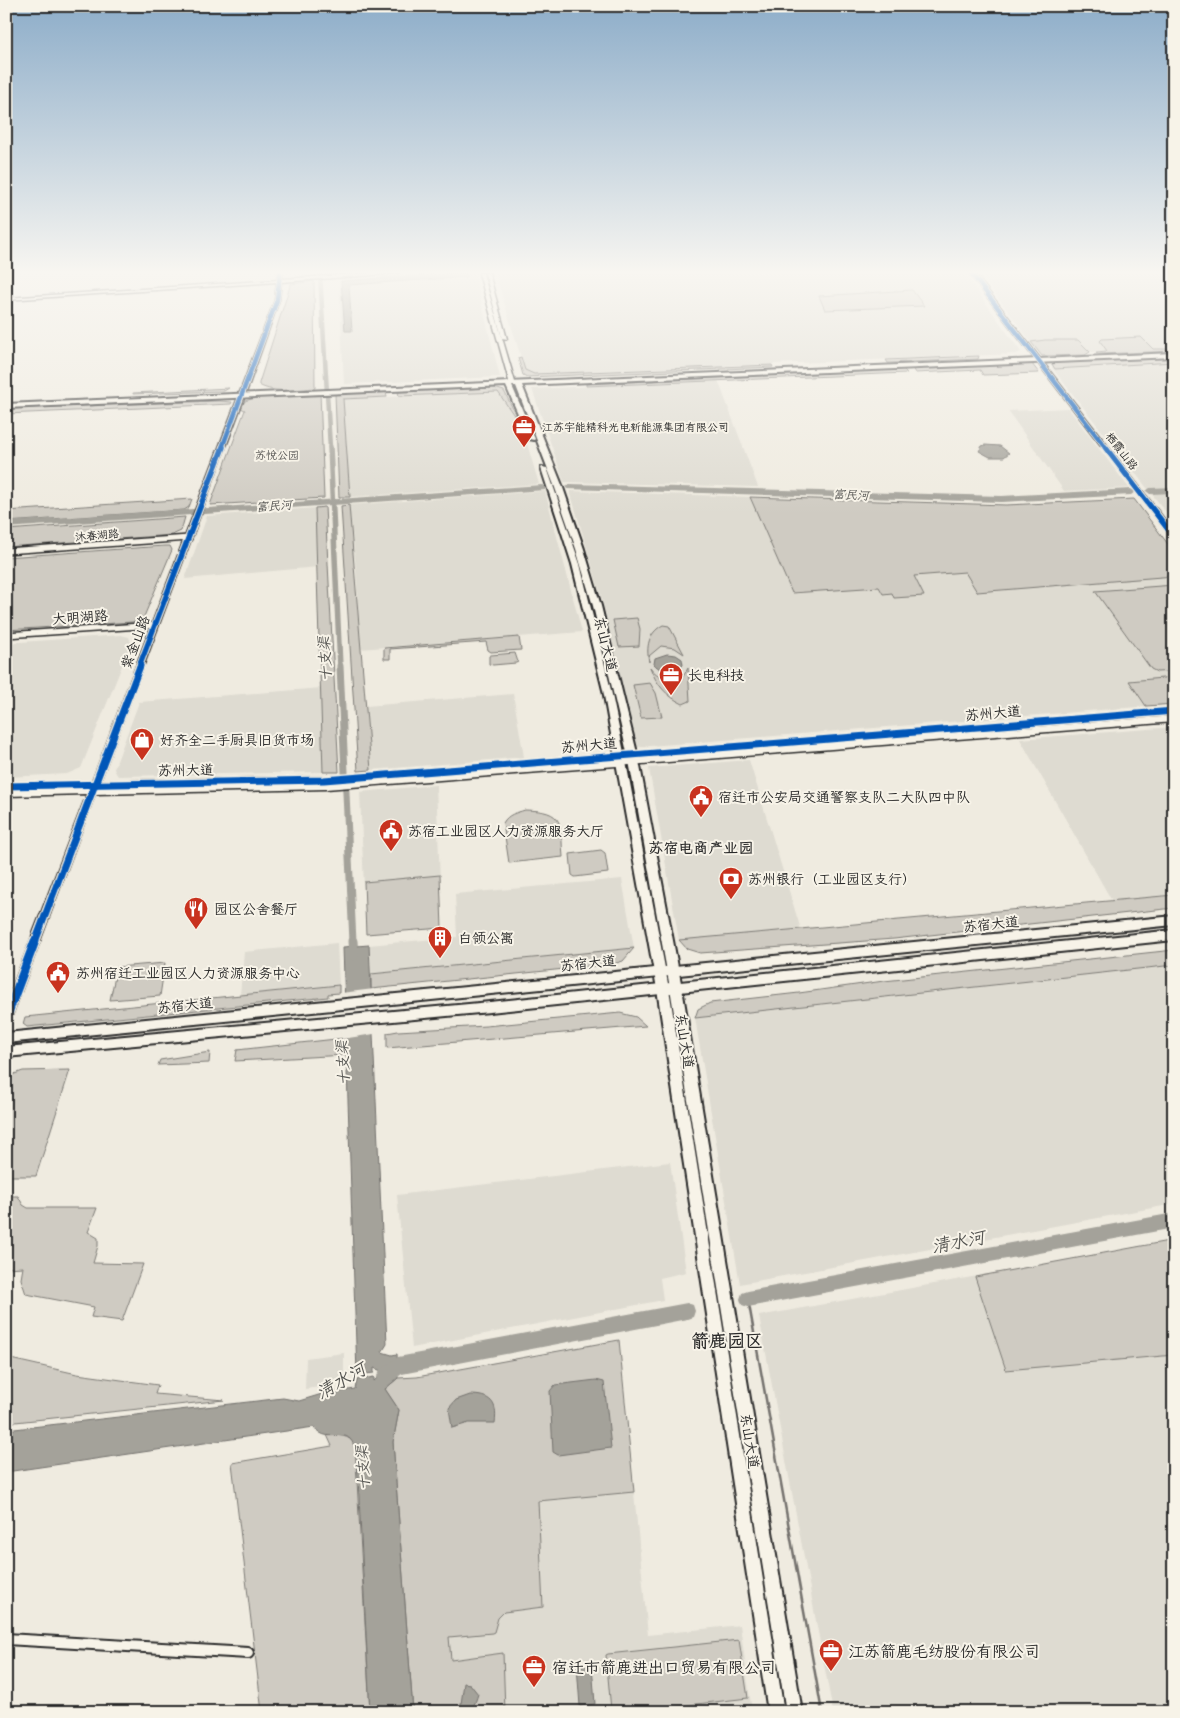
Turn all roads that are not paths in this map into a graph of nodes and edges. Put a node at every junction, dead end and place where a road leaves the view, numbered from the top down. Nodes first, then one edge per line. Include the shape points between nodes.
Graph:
1 (257, 353) edge
2 (505, 353) edge
3 (507, 353) edge
4 (1031, 353) edge
5 (1174, 354) edge
6 (1036, 360) junction
7 (514, 383) junction
8 (242, 395) junction
9 (6, 405) edge
10 (1174, 537) edge
11 (188, 539) junction
12 (6, 552) edge
13 (154, 626) junction
14 (6, 636) edge
15 (1174, 711) edge
16 (1174, 719) edge
17 (633, 758) junction
18 (621, 759) junction
19 (6, 786) edge
20 (94, 789) junction
21 (6, 793) edge
22 (1174, 920) edge
23 (1174, 935) edge
24 (666, 971) junction
25 (670, 988) junction
26 (6, 1018) edge
27 (6, 1038) edge
28 (6, 1052) edge
29 (6, 1639) edge
30 (248, 1653) dead end
31 (776, 1712) edge
32 (794, 1712) edge

1 - 8 street, 紫金山路
2 - 7 street
3 - 7 street
4 - 6 street, 栖霞山路
5 - 6 main road
6 - 7 main road
6 - 10 street, 栖霞山路
7 - 8 main road
7 - 17 main road, 东山大道 via 558,485 580,549
7 - 18 main road, 东山大道 via 576,564
8 - 9 main road
8 - 11 street, 紫金山路
11 - 12 street, 沐春湖路
11 - 13 street, 紫金山路
13 - 14 street, 大明湖路
13 - 20 street, 紫金山路
15 - 17 street, 苏州大道
16 - 17 street, 苏州大道
17 - 18 street, 苏州大道
17 - 24 main road, 东山大道
18 - 20 street, 苏州大道 via 325,783
18 - 24 main road, 东山大道
19 - 20 street, 苏州大道
20 - 21 street, 苏州大道
20 - 26 street, 紫金山路
22 - 24 main road, 苏宿大道
23 - 25 main road
24 - 25 main road, 东山大道
24 - 25 main road, 东山大道
24 - 27 main road, 苏宿大道
25 - 28 main road
25 - 31 main road, 东山大道
25 - 32 main road, 东山大道
29 - 30 street

